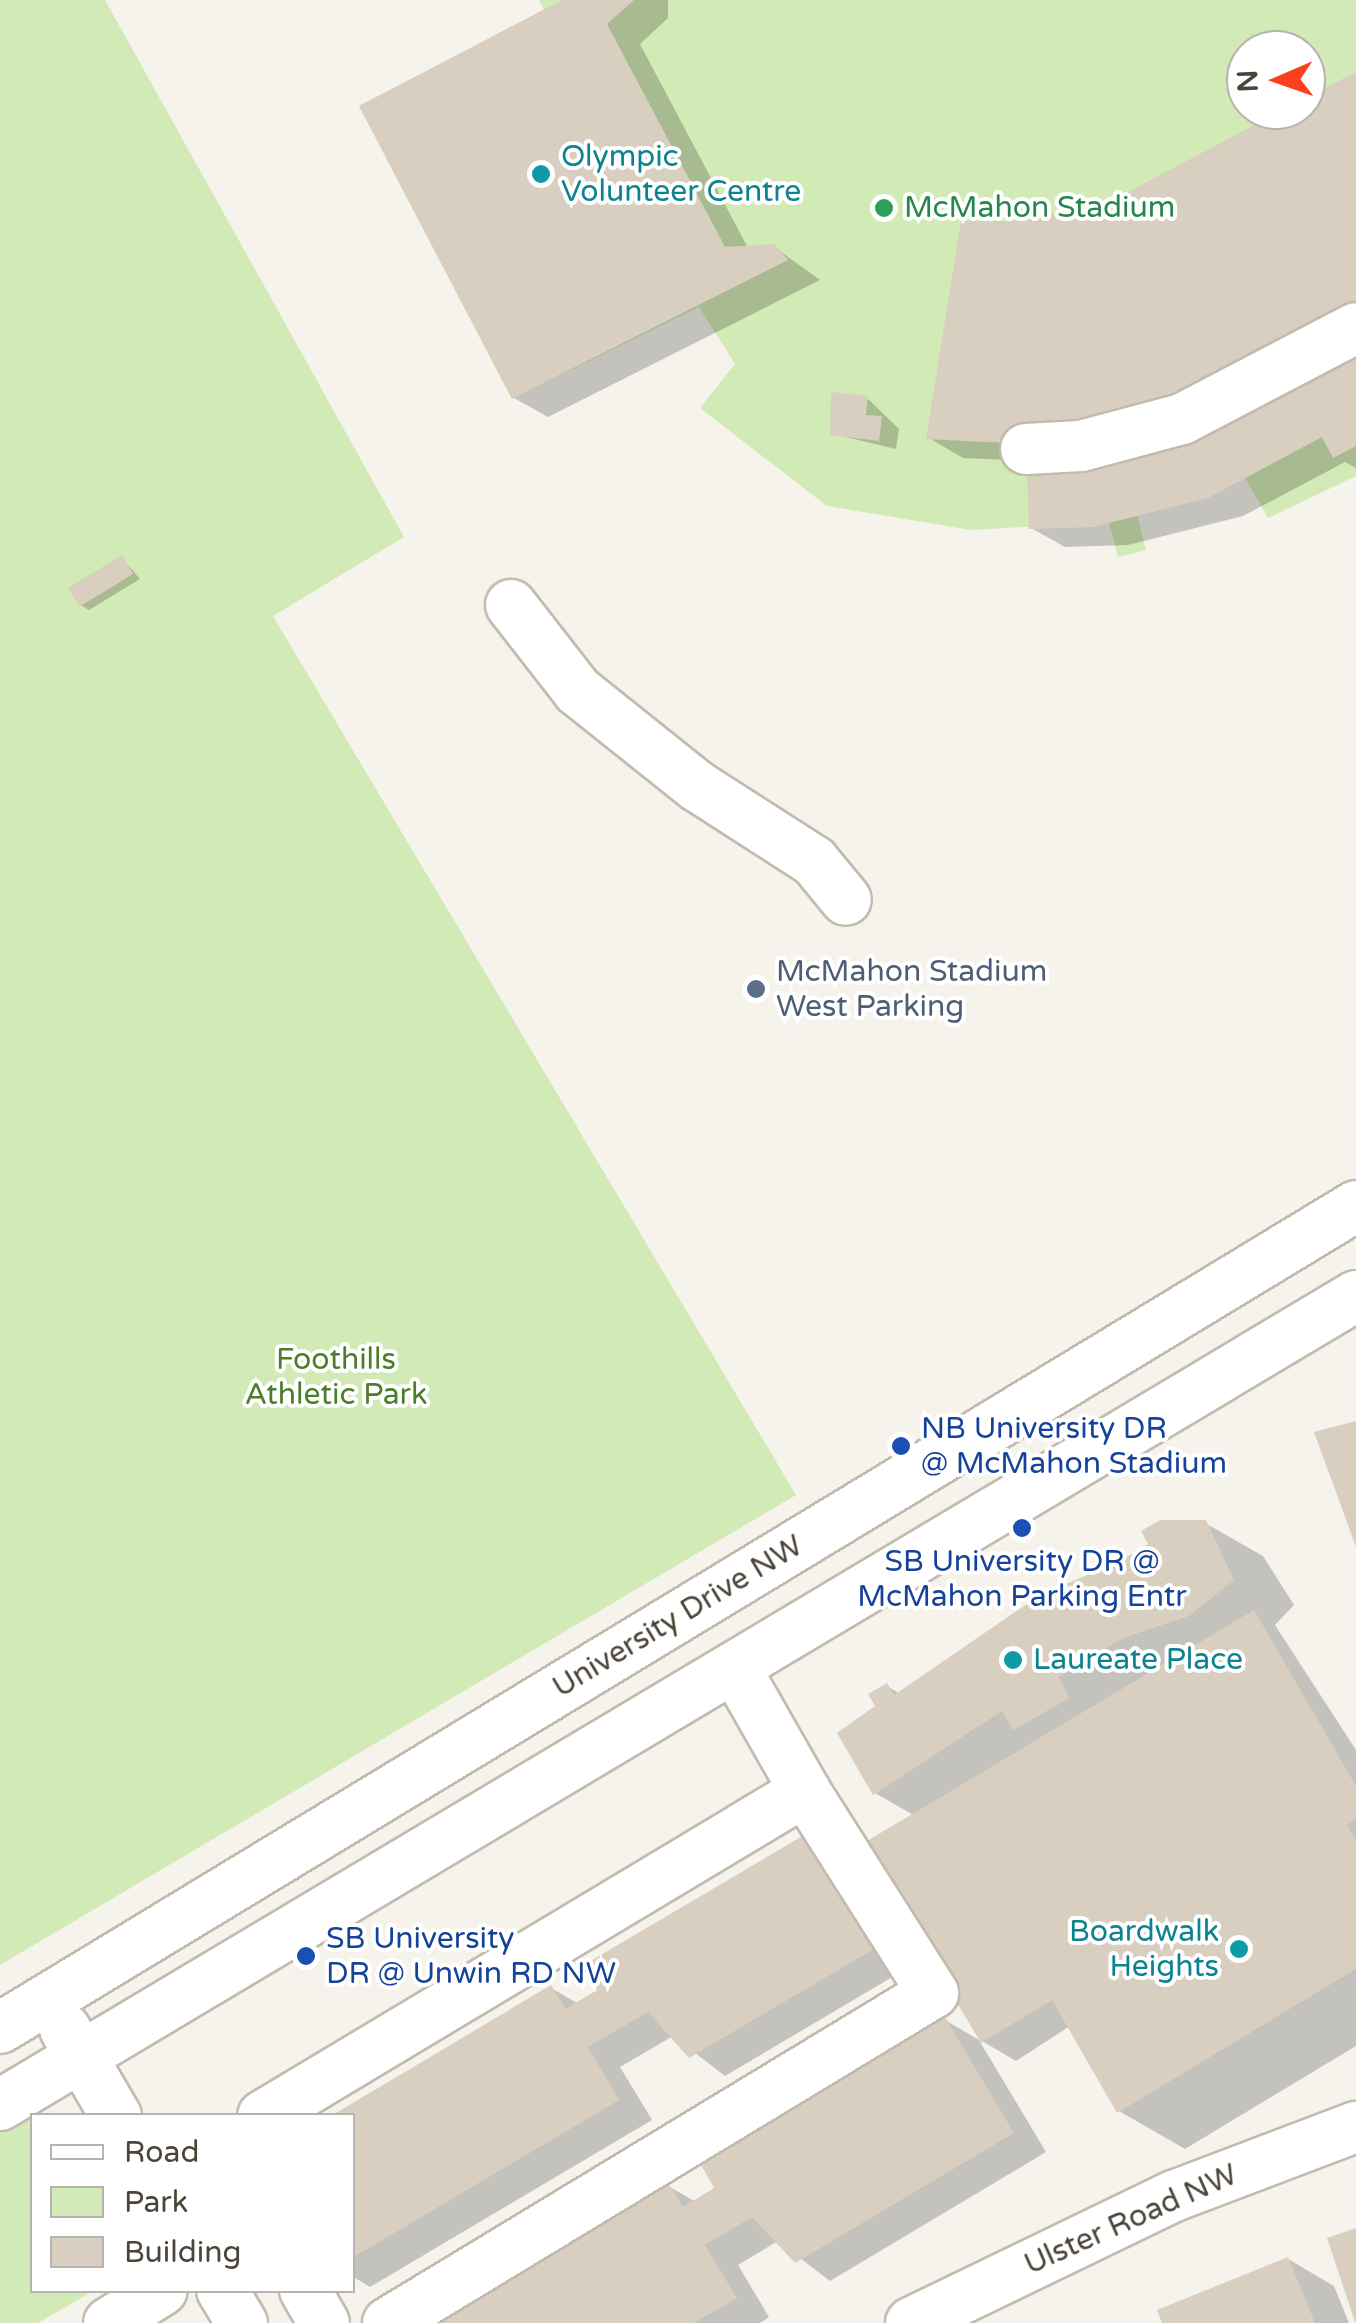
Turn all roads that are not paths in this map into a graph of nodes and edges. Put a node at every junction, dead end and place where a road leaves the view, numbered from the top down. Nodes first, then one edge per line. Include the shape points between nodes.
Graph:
1 (1356, 328) edge
2 (1026, 450) dead end
3 (511, 604) dead end
4 (846, 900) dead end
5 (1356, 1206) edge
6 (1356, 1296) edge
7 (736, 1670) junction
8 (805, 1792) junction
9 (48, 1999) junction
10 (0, 2028) edge
11 (81, 2057) junction
12 (0, 2105) edge
13 (114, 2113) edge
14 (267, 2113) edge
15 (1356, 2127) edge
16 (157, 2293) edge
17 (224, 2293) edge
18 (308, 2293) edge
19 (109, 2323) edge
20 (242, 2323) edge
21 (324, 2323) edge
22 (388, 2323) edge
23 (911, 2323) edge

1 - 2 street via 1182,419 1081,446
3 - 4 street via 578,690 697,786 814,861
5 - 9 street, University Drive NW
6 - 7 street
7 - 8 street
7 - 11 street
8 - 14 street
8 - 22 street via 933,1993
9 - 10 street, University Drive NW
9 - 11 street
11 - 12 street
11 - 13 street
15 - 23 street, Ulster Road NW via 1174,2196
16 - 19 street
17 - 20 street
18 - 21 street

